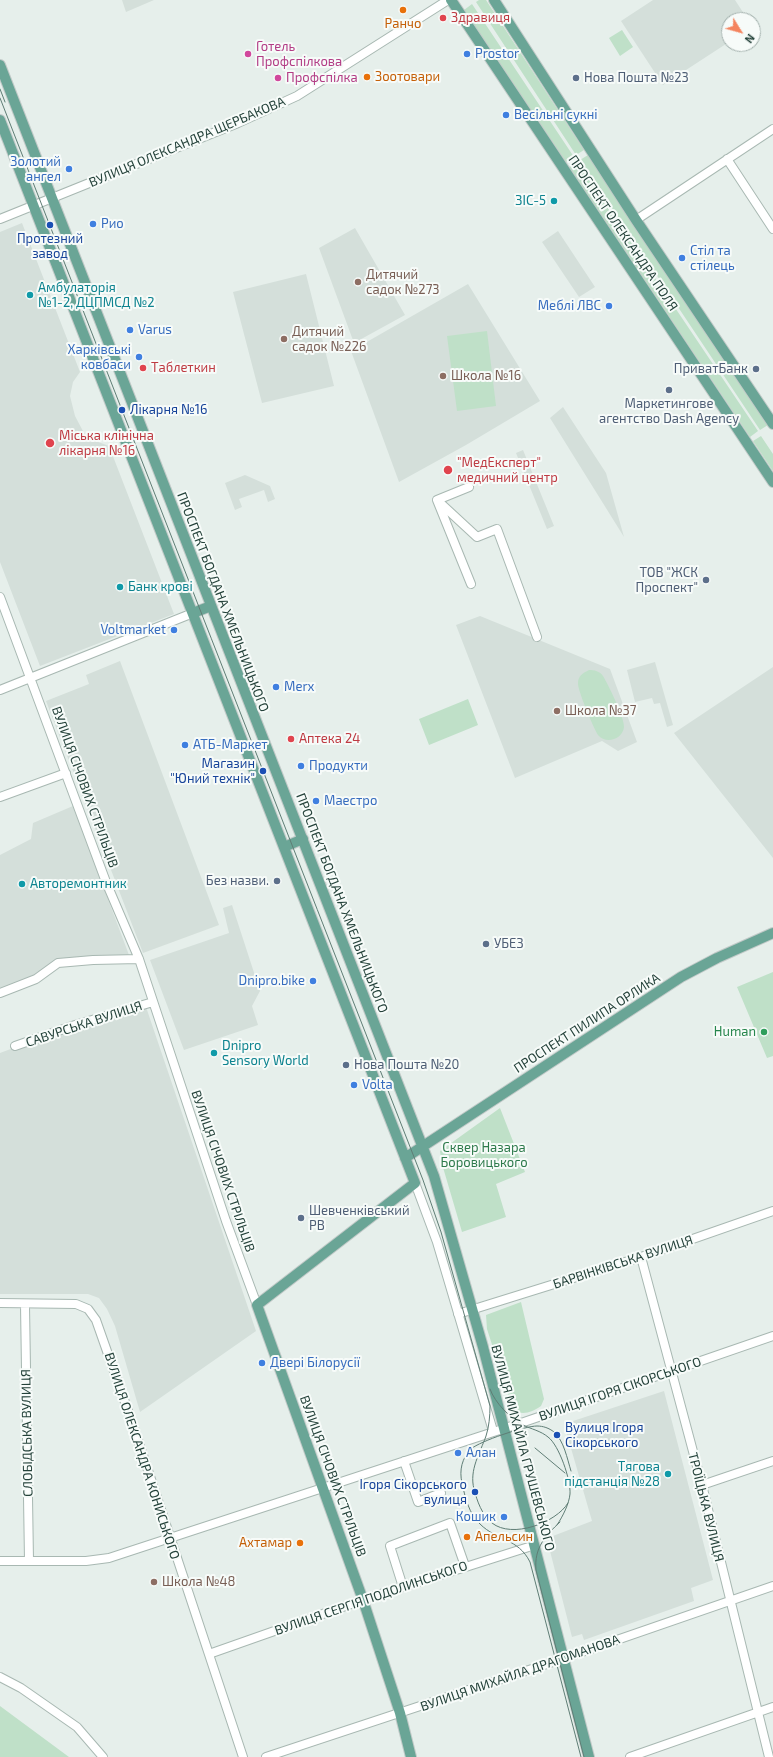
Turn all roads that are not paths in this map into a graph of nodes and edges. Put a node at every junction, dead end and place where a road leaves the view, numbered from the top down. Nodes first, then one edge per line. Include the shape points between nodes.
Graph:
1 (449, 0) edge
2 (494, 0) edge
3 (0, 65) edge
4 (0, 120) edge
5 (773, 129) edge
6 (727, 159) junction
7 (52, 198) junction
8 (33, 206) junction
9 (0, 219) edge
10 (636, 220) junction
11 (773, 229) edge
12 (773, 424) edge
13 (773, 482) edge
14 (469, 487) dead end
15 (437, 500) junction
16 (471, 584) dead end
17 (0, 597) edge
18 (211, 606) junction
19 (193, 614) junction
20 (537, 637) dead end
21 (32, 678) junction
22 (0, 690) edge
23 (66, 773) junction
24 (0, 797) edge
25 (303, 839) junction
26 (284, 847) junction
27 (773, 933) edge
28 (138, 959) junction
29 (0, 993) edge
30 (152, 1002) junction
31 (15, 1046) dead end
32 (423, 1148) junction
33 (405, 1158) junction
34 (415, 1183) junction
35 (773, 1211) edge
36 (641, 1257) junction
37 (0, 1304) edge
38 (25, 1304) junction
39 (257, 1305) junction
40 (472, 1310) junction
41 (458, 1314) junction
42 (773, 1336) edge
43 (670, 1370) junction
44 (505, 1428) junction
45 (493, 1431) junction
46 (404, 1461) junction
47 (773, 1461) edge
48 (702, 1485) junction
49 (323, 1488) junction
50 (441, 1493) dead end
51 (170, 1538) junction
52 (535, 1545) junction
53 (0, 1561) edge
54 (29, 1561) junction
55 (465, 1566) junction
56 (773, 1586) edge
57 (403, 1587) junction
58 (363, 1600) junction
59 (730, 1601) junction
60 (209, 1654) junction
61 (564, 1658) junction
62 (0, 1677) edge
63 (773, 1707) edge
64 (759, 1712) junction
65 (400, 1713) junction
66 (103, 1757) edge
67 (243, 1757) edge
68 (266, 1757) edge
69 (411, 1757) edge
70 (589, 1757) edge
71 (630, 1757) edge
72 (769, 1757) edge

1 - 7 street, ВУЛИЦЯ ОЛЕКСАНДРА ЩЕРБАКОВА via 296,96 238,124
1 - 13 main road, ПРОСПЕКТ ОЛЕКСАНДРА ПОЛЯ
2 - 10 main road, ПРОСПЕКТ ОЛЕКСАНДРА ПОЛЯ
3 - 7 main road, ПРОСПЕКТ БОГДАНА ХМЕЛЬНИЦЬКОГО
4 - 8 main road
5 - 6 street
6 - 10 street
6 - 11 street
7 - 8 street, ВУЛИЦЯ ОЛЕКСАНДРА ЩЕРБАКОВА
7 - 18 main road, ПРОСПЕКТ БОГДАНА ХМЕЛЬНИЦЬКОГО
8 - 9 street, ВУЛИЦЯ ОЛЕКСАНДРА ЩЕРБАКОВА
8 - 19 main road
10 - 12 main road, ПРОСПЕКТ ОЛЕКСАНДРА ПОЛЯ
14 - 15 street
15 - 16 street
15 - 20 street via 477,537 497,529
17 - 21 street, ВУЛИЦЯ СІЧОВИХ СТРІЛЬЦІВ
18 - 19 main road
18 - 25 main road, ПРОСПЕКТ БОГДАНА ХМЕЛЬНИЦЬКОГО
19 - 21 street
19 - 26 main road
21 - 22 street
21 - 23 street, ВУЛИЦЯ СІЧОВИХ СТРІЛЬЦІВ
23 - 24 street
23 - 28 street, ВУЛИЦЯ СІЧОВИХ СТРІЛЬЦІВ via 106,882
25 - 26 main road
25 - 32 main road, ПРОСПЕКТ БОГДАНА ХМЕЛЬНИЦЬКОГО
26 - 33 main road
27 - 32 main road, ПРОСПЕКТ ПИЛИПА ОРЛИКА via 723,954 681,977
28 - 29 street via 58,963 36,979
28 - 30 street, ВУЛИЦЯ СІЧОВИХ СТРІЛЬЦІВ
30 - 31 street, САВУРСЬКА ВУЛИЦЯ
30 - 39 street, ВУЛИЦЯ СІЧОВИХ СТРІЛЬЦІВ
32 - 33 main road, ПРОСПЕКТ ПИЛИПА ОРЛИКА
32 - 40 main road, ВУЛИЦЯ МИХАЙЛА ГРУШЕВСЬКОГО via 441,1197
33 - 34 main road
34 - 39 main road
34 - 41 street, ВУЛИЦЯ МИХАЙЛА ГРУШЕВСЬКОГО via 437,1242
35 - 36 street, БАРВІНКІВСЬКА ВУЛИЦЯ
36 - 40 street, БАРВІНКІВСЬКА ВУЛИЦЯ
36 - 43 street, ТРОЇЦЬКА ВУЛИЦЯ
37 - 38 street, ВУЛИЦЯ ОЛЕКСАНДРА КОНИСЬКОГО
38 - 51 street, ВУЛИЦЯ ОЛЕКСАНДРА КОНИСЬКОГО via 76,1304 88,1309 96,1320
38 - 54 street, СЛОБІДСЬКА ВУЛИЦЯ
39 - 49 main road, ВУЛИЦЯ СІЧОВИХ СТРІЛЬЦІВ
40 - 41 street, БАРВІНКІВСЬКА ВУЛИЦЯ
40 - 44 main road, ВУЛИЦЯ МИХАЙЛА ГРУШЕВСЬКОГО
41 - 45 street, ВУЛИЦЯ МИХАЙЛА ГРУШЕВСЬКОГО
42 - 43 street, ВУЛИЦЯ ІГОРЯ СІКОРСЬКОГО
43 - 44 street, ВУЛИЦЯ ІГОРЯ СІКОРСЬКОГО
43 - 48 street, ТРОЇЦЬКА ВУЛИЦЯ
44 - 45 street, ВУЛИЦЯ ІГОРЯ СІКОРСЬКОГО
44 - 52 main road, ВУЛИЦЯ МИХАЙЛА ГРУШЕВСЬКОГО
45 - 46 street, ВУЛИЦЯ ІГОРЯ СІКОРСЬКОГО
46 - 49 street, ВУЛИЦЯ ІГОРЯ СІКОРСЬКОГО
46 - 50 street via 418,1502
47 - 48 street
48 - 59 street, ТРОЇЦЬКА ВУЛИЦЯ
49 - 51 street, ВУЛИЦЯ ІГОРЯ СІКОРСЬКОГО
49 - 58 main road, ВУЛИЦЯ СІЧОВИХ СТРІЛЬЦІВ
51 - 54 street, ВУЛИЦЯ ІГОРЯ СІКОРСЬКОГО via 109,1558 86,1561
51 - 60 street, ВУЛИЦЯ ОЛЕКСАНДРА КОНИСЬКОГО
52 - 55 street, ВУЛИЦЯ СЕРГІЯ ПОДОЛИНСЬКОГО
52 - 61 main road, ВУЛИЦЯ МИХАЙЛА ГРУШЕВСЬКОГО
53 - 54 street, ВУЛИЦЯ ІГОРЯ СІКОРСЬКОГО
55 - 57 street, ВУЛИЦЯ СЕРГІЯ ПОДОЛИНСЬКОГО
55 - 57 street via 450,1523 390,1546
56 - 59 street, ВУЛИЦЯ МИХАЙЛА ДРАГОМАНОВА
57 - 58 street, ВУЛИЦЯ СЕРГІЯ ПОДОЛИНСЬКОГО
58 - 60 street, ВУЛИЦЯ СЕРГІЯ ПОДОЛИНСЬКОГО
58 - 65 main road, ВУЛИЦЯ СІЧОВИХ СТРІЛЬЦІВ
59 - 61 street, ВУЛИЦЯ МИХАЙЛА ДРАГОМАНОВА
59 - 64 street, ТРОЇЦЬКА ВУЛИЦЯ
60 - 67 street, ВУЛИЦЯ ОЛЕКСАНДРА КОНИСЬКОГО
61 - 65 street, ВУЛИЦЯ МИХАЙЛА ДРАГОМАНОВА
61 - 70 main road, ВУЛИЦЯ МИХАЙЛА ГРУШЕВСЬКОГО
62 - 66 street via 21,1688 77,1727
63 - 64 street
64 - 71 street
64 - 72 street, ТРОЇЦЬКА ВУЛИЦЯ
65 - 68 street, ВУЛИЦЯ МИХАЙЛА ДРАГОМАНОВА
65 - 69 main road, ВУЛИЦЯ СІЧОВИХ СТРІЛЬЦІВ

